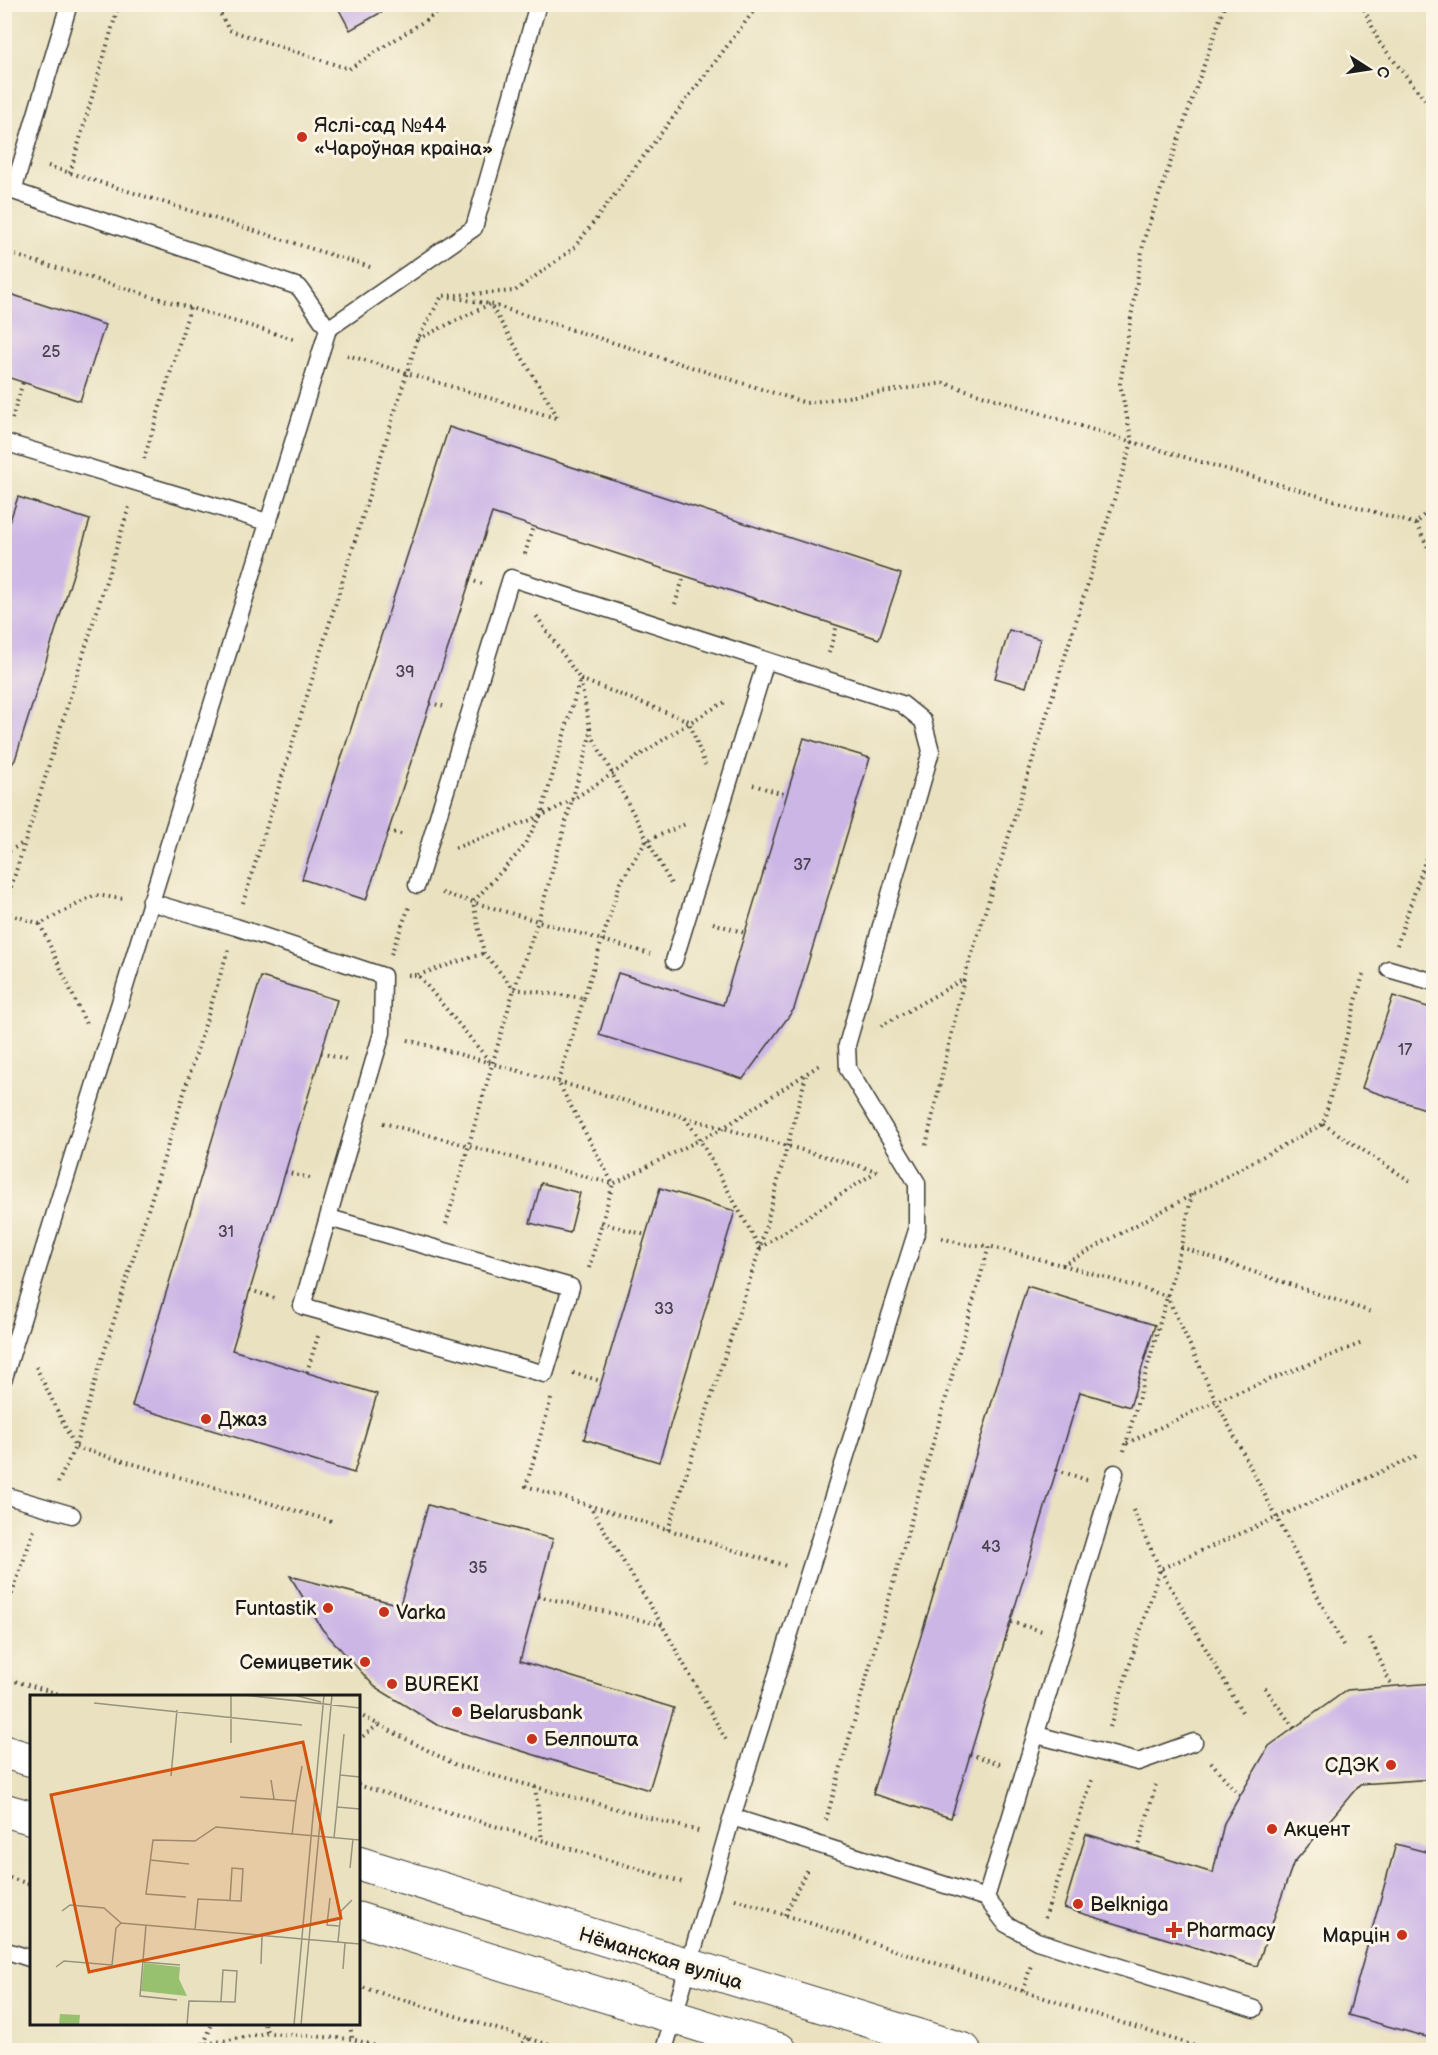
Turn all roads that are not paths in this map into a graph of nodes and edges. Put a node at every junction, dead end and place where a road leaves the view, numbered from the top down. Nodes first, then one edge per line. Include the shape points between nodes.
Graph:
1 (69, 4) edge
2 (538, 4) edge
3 (328, 329) junction
4 (5, 442) edge
5 (267, 522) junction
6 (766, 661) junction
7 (417, 885) road end
8 (150, 902) junction
9 (674, 961) road end
10 (1389, 969) road end
11 (1434, 982) edge
12 (329, 1218) junction
13 (4, 1378) edge
14 (1115, 1473) road end
15 (4, 1495) edge
16 (72, 1515) dead end
17 (1037, 1735) junction
18 (1194, 1742) road end
19 (4, 1752) edge
20 (30, 1759) edge
21 (4, 1810) edge
22 (30, 1817) edge
23 (732, 1817) junction
24 (360, 1864) edge
25 (986, 1898) junction
26 (360, 1920) edge
27 (4, 1950) edge
28 (30, 1958) edge
29 (690, 1967) junction
30 (1254, 2009) dead end
31 (674, 2017) junction
32 (664, 2050) edge
33 (780, 2050) edge
34 (964, 2050) edge

1 - 3 lane via 13,191 299,286
2 - 3 lane via 474,228
3 - 5 lane
4 - 5 lane
5 - 8 lane
6 - 7 lane via 511,578
6 - 9 lane
6 - 23 lane via 902,704 923,721 931,751 847,1045 848,1069 917,1183 917,1230
8 - 12 lane via 383,976 382,1033
8 - 13 lane
10 - 11 lane
12 - 12 lane via 302,1306 545,1374 571,1287
14 - 17 lane
15 - 16 lane
17 - 18 lane via 1138,1762
17 - 25 lane
19 - 20 main road
21 - 22 main road
23 - 25 lane
23 - 29 lane
24 - 29 main road, Нёманская вуліца
25 - 30 lane via 1006,1924 1037,1941
26 - 31 main road
27 - 28 lane
29 - 31 lane
29 - 34 main road, Нёманская вуліца
31 - 32 lane
31 - 33 main road

